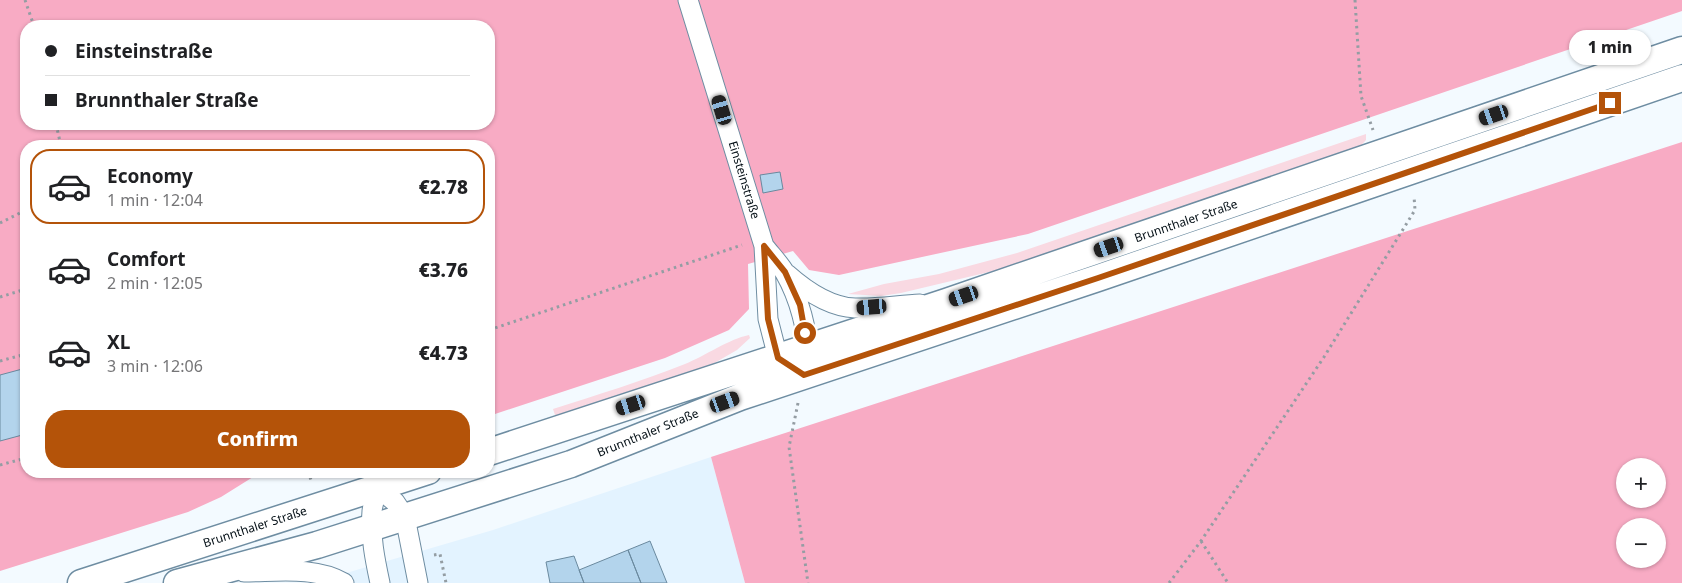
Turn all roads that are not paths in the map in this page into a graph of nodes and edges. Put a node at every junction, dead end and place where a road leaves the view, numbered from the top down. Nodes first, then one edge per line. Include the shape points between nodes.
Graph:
1 (688, 0) edge
2 (1682, 50) edge
3 (1682, 78) edge
4 (763, 242) junction
5 (785, 272) junction
6 (946, 302) junction
7 (808, 347) junction
8 (778, 358) junction
9 (804, 375) junction
10 (495, 450) edge
11 (407, 478) edge
12 (378, 488) junction
13 (405, 517) junction
14 (372, 527) junction
15 (215, 572) junction
16 (81, 583) edge
17 (178, 583) edge
18 (344, 583) edge
19 (380, 583) edge
20 (418, 583) edge

1 - 4 street, Einsteinstraße
2 - 6 main road, Brunnthaler Straße
3 - 9 main road, Brunnthaler Straße
4 - 5 street, Einsteinstraße
4 - 8 street, Einsteinstraße via 768,319
5 - 6 street, Einsteinstraße via 802,288 837,305 854,308
5 - 7 street, Einsteinstraße via 800,305
6 - 7 main road, Brunnthaler Straße
7 - 8 main road, Brunnthaler Straße
7 - 9 street, Einsteinstraße
8 - 9 street
8 - 10 main road, Brunnthaler Straße
9 - 13 main road, Brunnthaler Straße via 694,414 571,464
11 - 12 main road, Brunnthaler Straße
12 - 13 street via 395,502
12 - 14 street via 372,509
12 - 16 main road, Brunnthaler Straße
13 - 14 main road, Brunnthaler Straße
13 - 20 street
14 - 15 main road, Brunnthaler Straße
14 - 19 street
15 - 17 main road, Brunnthaler Straße
15 - 18 street via 321,573

